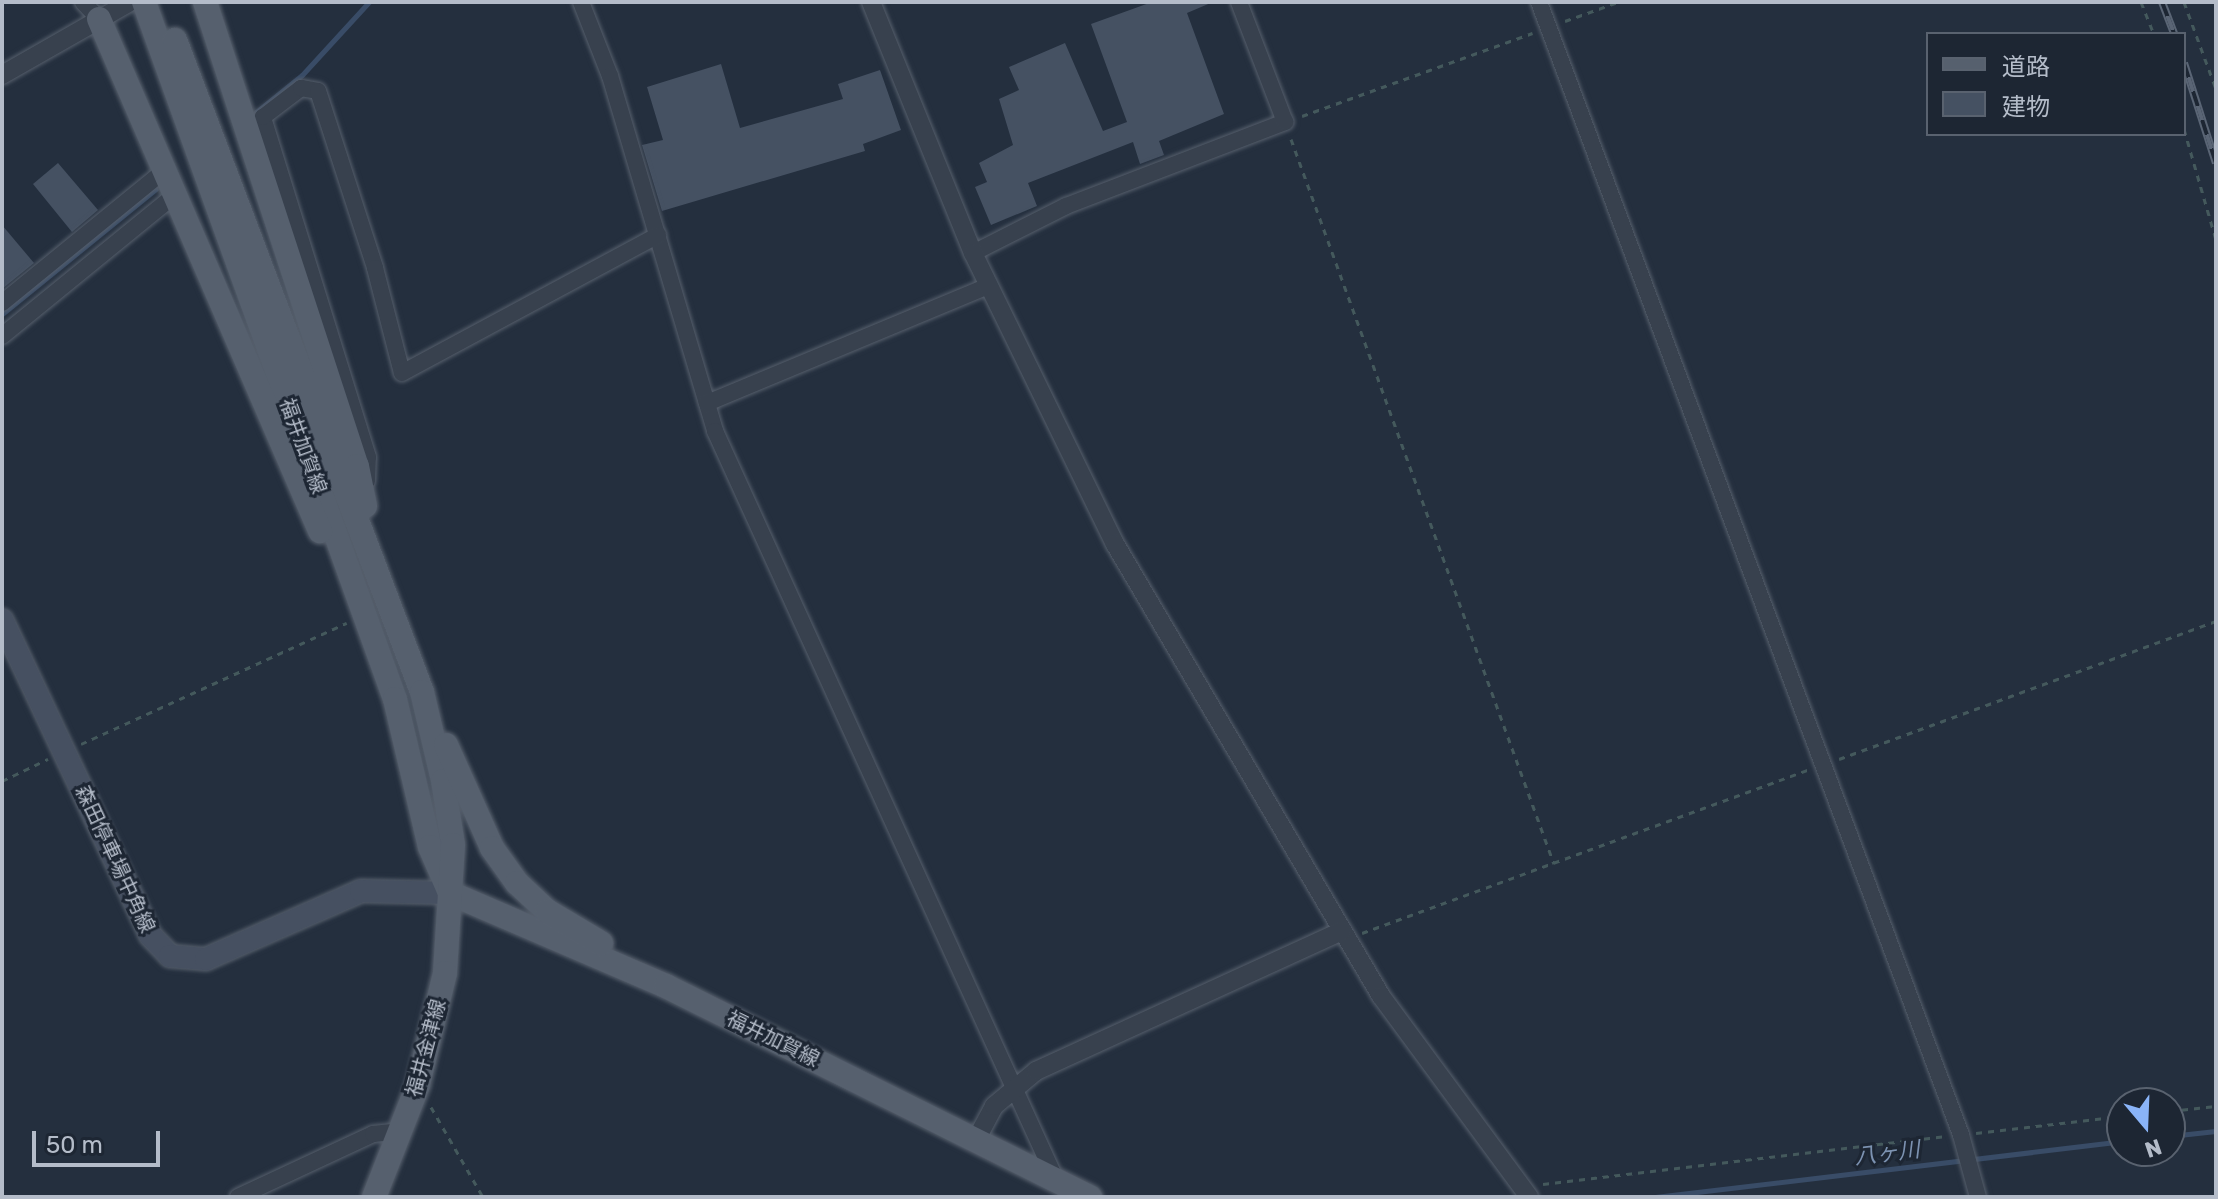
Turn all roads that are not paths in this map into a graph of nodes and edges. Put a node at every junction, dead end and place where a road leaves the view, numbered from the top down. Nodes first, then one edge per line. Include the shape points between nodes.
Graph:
1 (144, 2) edge
2 (161, 2) edge
3 (205, 2) edge
4 (581, 2) edge
5 (871, 2) edge
6 (1239, 2) edge
7 (1539, 2) edge
8 (128, 3) edge
9 (91, 11) edge
10 (2, 75) edge
11 (165, 170) junction
12 (175, 195) junction
13 (658, 235) junction
14 (973, 253) junction
15 (988, 286) junction
16 (2, 303) edge
17 (2, 336) edge
18 (707, 403) junction
19 (365, 506) junction
20 (371, 553) junction
21 (348, 573) junction
22 (2, 620) edge
23 (422, 692) junction
24 (450, 893) junction
25 (1344, 934) junction
26 (666, 986) junction
27 (1014, 1087) junction
28 (400, 1131) junction
29 (976, 1140) junction
30 (1056, 1180) junction
31 (1527, 1195) edge
32 (238, 1197) edge
33 (374, 1197) edge
34 (1090, 1197) edge
35 (1978, 1197) edge

1 - 21 main road, 福井加賀線
2 - 20 main road, 福井加賀線
3 - 19 main road via 357,466
4 - 13 street via 610,76
5 - 14 street
6 - 14 street via 1285,122 1066,206
7 - 35 street via 1961,1135
8 - 9 street
9 - 10 street
9 - 11 main road
11 - 12 main road
11 - 16 street
12 - 17 street
12 - 21 main road via 302,495
13 - 18 street
13 - 19 street via 402,373 367,240 318,91 301,88 263,117 368,457
14 - 15 street
15 - 18 street
15 - 25 street via 1115,544
18 - 27 street
19 - 20 main road
20 - 23 main road, 福井加賀線
21 - 24 main road, 福井加賀線 via 411,752 430,847
22 - 24 main road, 森田停車場中角線 via 150,935 177,958 206,959 361,891
23 - 24 main road, 福井加賀線 via 453,845
23 - 26 main road via 492,848 517,883 547,911
24 - 26 main road, 福井加賀線
24 - 28 main road, 福井金津線 via 445,973 418,1085
25 - 27 street via 1036,1071
25 - 31 street via 1453,1098
26 - 29 main road, 福井加賀線
27 - 29 street via 994,1106
27 - 30 street
28 - 32 street via 373,1134
28 - 33 main road, 福井金津線
29 - 30 main road, 福井加賀線
30 - 34 main road, 福井加賀線

